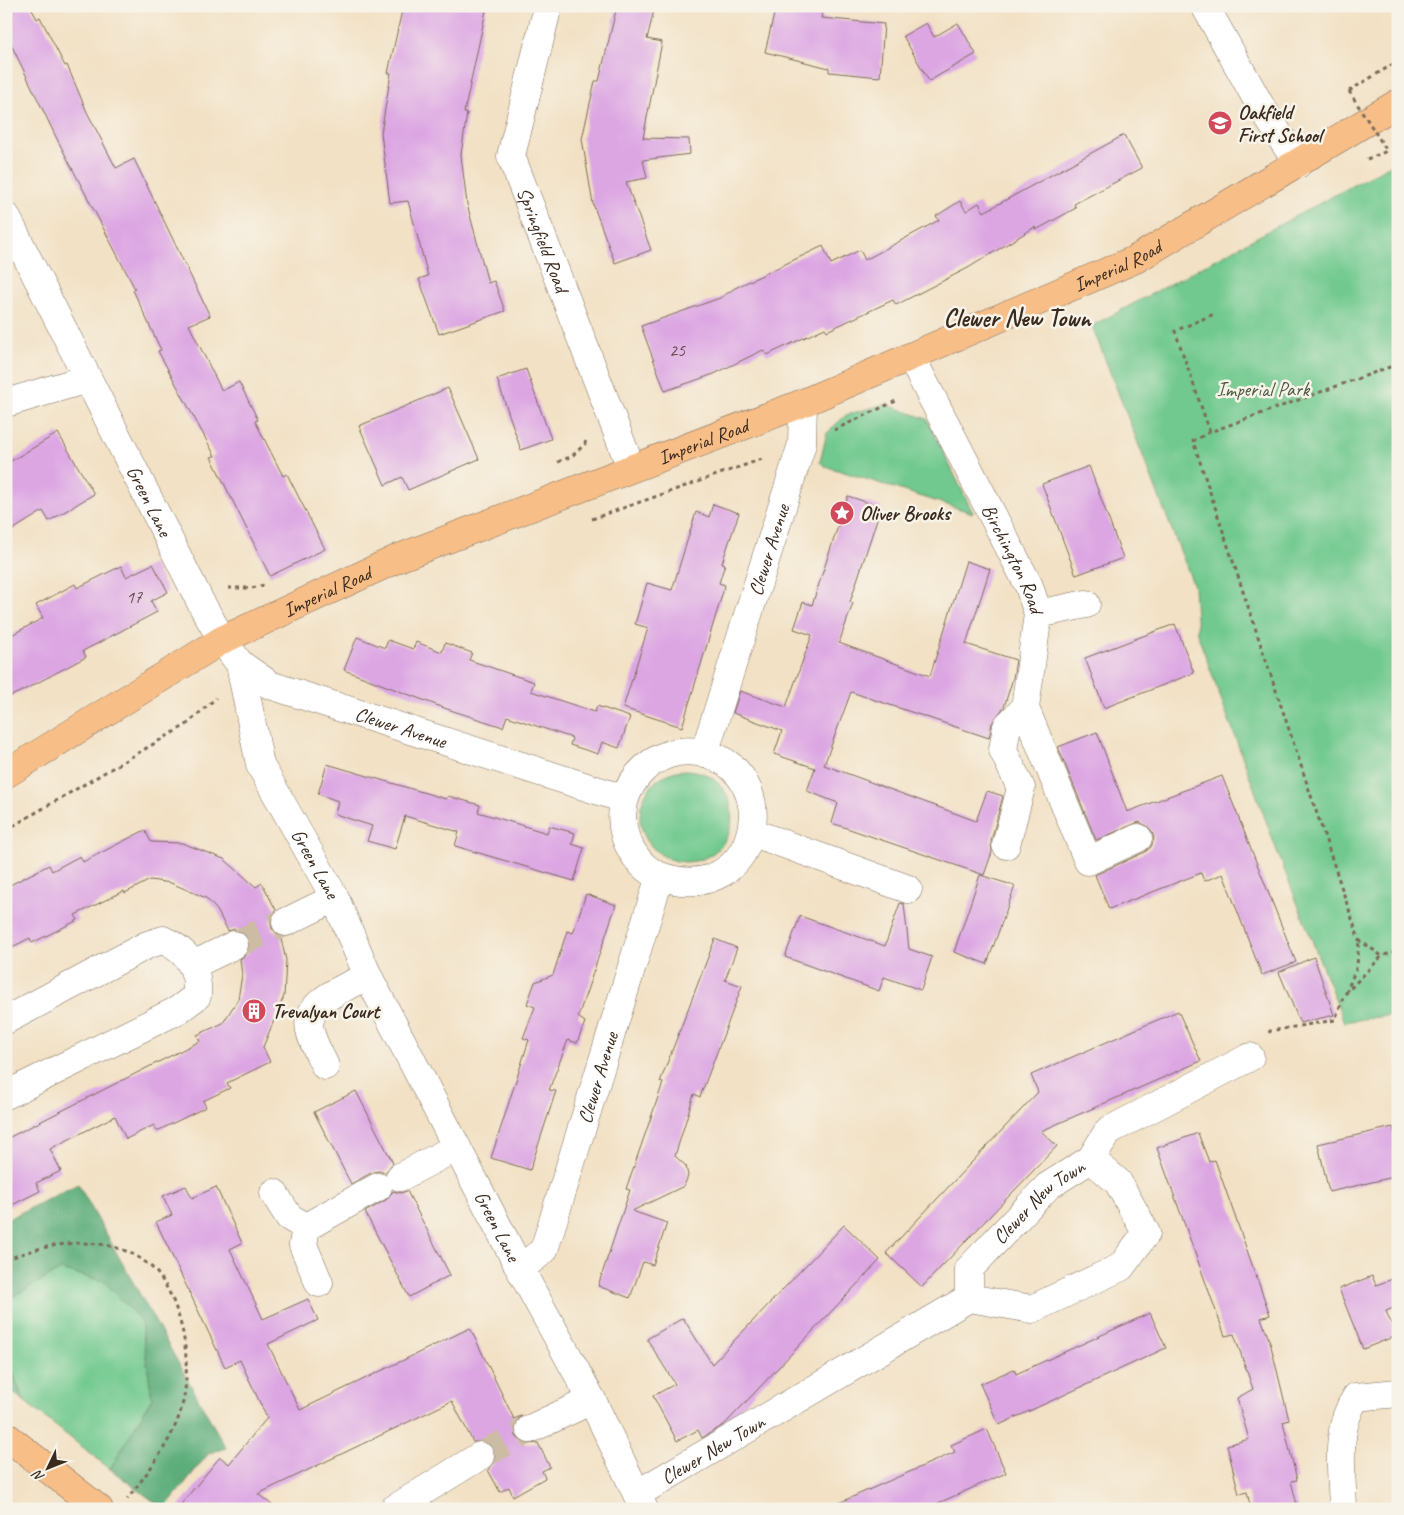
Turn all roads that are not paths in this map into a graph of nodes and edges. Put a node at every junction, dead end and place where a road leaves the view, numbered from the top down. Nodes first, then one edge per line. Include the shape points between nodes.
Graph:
1 (548, 6) edge
2 (1205, 6) edge
3 (1398, 104) edge
4 (1298, 164) junction
5 (6, 216) edge
6 (911, 357) junction
7 (87, 379) junction
8 (6, 403) edge
9 (803, 403) junction
10 (632, 468) junction
11 (1086, 604) dead end
12 (1038, 614) junction
13 (222, 640) junction
14 (240, 664) junction
15 (1024, 708) junction
16 (704, 754) junction
17 (6, 774) edge
18 (624, 799) junction
19 (751, 832) junction
20 (1138, 838) dead end
21 (1006, 845) dead end
22 (660, 876) junction
23 (908, 889) dead end
24 (335, 898) junction
25 (286, 922) tunnel mouth
26 (234, 945) tunnel mouth
27 (193, 965) junction
28 (368, 976) junction
29 (6, 1020) edge
30 (1250, 1057) road end
31 (325, 1066) dead end
32 (6, 1095) edge
33 (457, 1147) junction
34 (1091, 1159) junction
35 (274, 1193) dead end
36 (306, 1227) junction
37 (520, 1269) junction
38 (319, 1283) dead end
39 (969, 1298) junction
40 (1398, 1393) edge
41 (592, 1400) junction
42 (530, 1429) tunnel mouth
43 (6, 1436) edge
44 (480, 1456) tunnel mouth
45 (641, 1501) edge
46 (111, 1505) edge
47 (394, 1509) edge
48 (1343, 1509) edge

1 - 10 street, Springfield Road via 510,156
2 - 4 street via 1260,105
3 - 4 main road, Imperial Road
4 - 6 main road, Imperial Road via 1136,258
5 - 7 street, Green Lane
6 - 9 main road, Imperial Road
6 - 12 street, Birchington Road via 1028,586
7 - 8 street
7 - 13 street, Green Lane
9 - 10 main road, Imperial Road
9 - 16 street, Clewer Avenue via 802,444
10 - 13 main road, Imperial Road via 401,557
11 - 12 street
12 - 15 street, Birchington Road
13 - 14 street, Green Lane
13 - 17 main road, Imperial Road
14 - 18 street, Clewer Avenue via 270,685
14 - 24 street, Green Lane via 260,765
15 - 20 street via 1088,861
15 - 21 street via 1007,726 1003,750 1021,788
16 - 18 street via 689,751 667,754 648,764 633,780
16 - 19 street via 729,766 744,782 752,802
18 - 22 street via 622,821 626,842 638,861
19 - 22 street via 747,845 735,862 718,875 697,882 676,882
19 - 23 street
22 - 37 street, Clewer Avenue via 544,1250
24 - 25 street
24 - 28 street, Green Lane
26 - 27 street
27 - 29 street via 177,946 163,940
27 - 32 street via 198,981 196,996 178,1010
28 - 31 street via 314,1008 309,1019 310,1030
28 - 33 street, Green Lane
30 - 34 street via 1108,1131
33 - 36 street
33 - 37 street, Green Lane
34 - 39 street, Clewer New Town via 1048,1186 969,1269
34 - 39 street, Clewer New Town via 1118,1182 1146,1233 1122,1267 1032,1309
35 - 36 street via 289,1217
36 - 38 street via 303,1245
37 - 41 street, Green Lane
39 - 45 street, Clewer New Town
40 - 48 street via 1356,1397 1350,1406 1341,1435
41 - 42 street
41 - 45 street, Green Lane
43 - 46 main road
44 - 47 street

